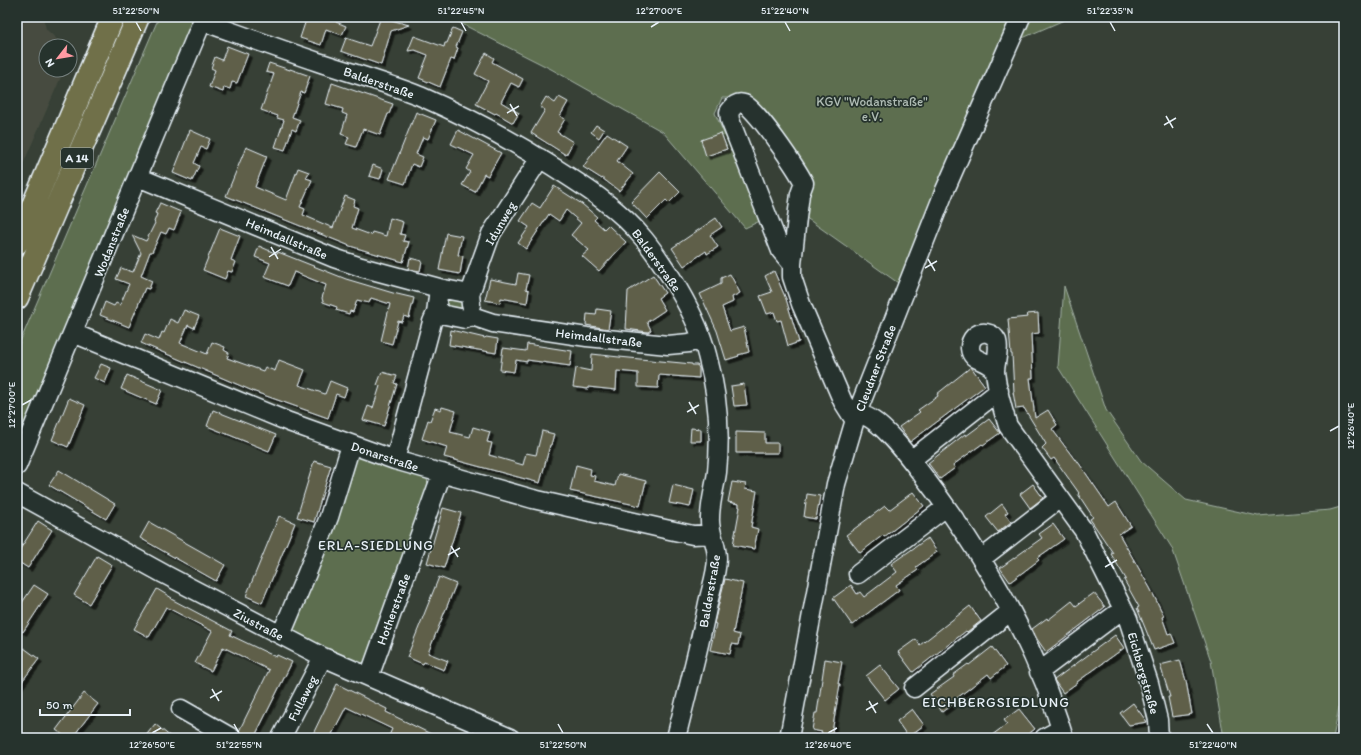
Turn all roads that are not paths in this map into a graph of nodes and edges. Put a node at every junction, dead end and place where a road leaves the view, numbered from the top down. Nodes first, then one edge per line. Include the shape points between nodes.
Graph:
1 (113, 17) edge
2 (138, 17) edge
3 (1021, 17) edge
4 (203, 19) edge
5 (540, 158) junction
6 (138, 177) junction
7 (17, 243) edge
8 (792, 264) junction
9 (439, 288) junction
10 (470, 294) junction
11 (17, 298) edge
12 (436, 313) junction
13 (472, 316) junction
14 (73, 334) junction
15 (702, 339) junction
16 (995, 371) dead end
17 (999, 391) junction
18 (856, 417) junction
19 (351, 445) junction
20 (395, 460) junction
21 (911, 460) junction
22 (17, 466) edge
23 (442, 473) junction
24 (17, 492) edge
25 (1060, 498) junction
26 (946, 507) junction
27 (711, 534) junction
28 (981, 559) junction
29 (858, 574) dead end
30 (1123, 609) junction
31 (1011, 611) junction
32 (281, 635) junction
33 (323, 657) junction
34 (1039, 672) junction
35 (369, 677) junction
36 (914, 688) dead end
37 (181, 709) dead end
38 (1062, 733) edge
39 (232, 738) edge
40 (281, 738) edge
41 (510, 738) edge
42 (676, 738) edge
43 (789, 738) edge
44 (1044, 738) edge
45 (1159, 738) edge

1 - 7 highway, A 14
2 - 11 highway, A 14
3 - 18 street, Cleudner Straße via 946,190
4 - 5 street, Balderstraße via 417,95 450,109
4 - 6 street, Wodanstraße
5 - 10 street, Idunweg via 492,234
5 - 15 street, Balderstraße via 614,209 643,238 680,292
6 - 9 street, Heimdallstraße via 334,258
6 - 14 street, Wodanstraße
8 - 8 street via 800,194 804,183 752,110 742,103 737,104 729,112 730,120 781,251
8 - 18 street via 792,277 801,304 842,402
9 - 10 street, Heimdallstraße
9 - 12 street
10 - 13 street
12 - 13 street, Heimdallstraße via 465,319
12 - 20 street
13 - 15 street, Heimdallstraße via 493,323 587,337 668,345
14 - 19 street, Donarstraße
14 - 22 street, Wodanstraße
15 - 27 street, Balderstraße via 717,402 719,426 719,448 710,519
16 - 17 street, Eichbergstraße
17 - 21 street
17 - 25 street, Eichbergstraße via 1008,426
18 - 21 street via 870,418 881,426
18 - 43 street, Cleudner Straße via 836,484
19 - 20 street, Donarstraße
19 - 32 street via 329,517
20 - 23 street, Donarstraße
21 - 26 street
23 - 27 street, Donarstraße via 533,499 665,530 692,535
23 - 35 street, Hotherstraße
24 - 32 street, Ziustraße via 164,574
25 - 28 street
25 - 30 street, Eichbergstraße via 1084,531
26 - 28 street
26 - 29 street
27 - 42 street, Balderstraße via 717,559
28 - 31 street
30 - 34 street
30 - 45 street, Eichbergstraße via 1149,683 1158,720
31 - 34 street
31 - 36 street
32 - 33 street, Ziustraße
33 - 35 street, Ziustraße
33 - 40 street, Fullaweg
34 - 38 street
35 - 41 street, Ziustraße
37 - 39 street
38 - 44 street

